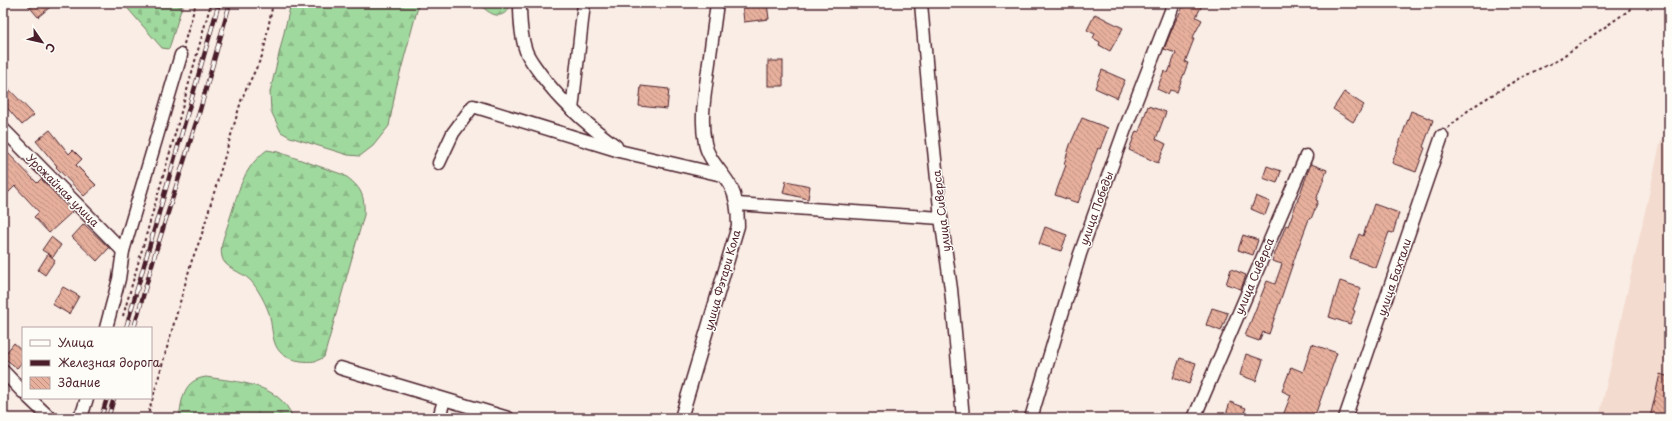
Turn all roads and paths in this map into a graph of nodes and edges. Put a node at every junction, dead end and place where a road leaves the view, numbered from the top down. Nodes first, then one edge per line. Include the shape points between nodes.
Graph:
1 (196, 3) edge
2 (211, 3) edge
3 (272, 3) edge
4 (520, 3) edge
5 (584, 3) edge
6 (717, 3) edge
7 (921, 3) edge
8 (1174, 3) edge
9 (1636, 3) edge
10 (181, 54) joint
11 (572, 110) junction
12 (3, 130) edge
13 (1442, 136) joint
14 (623, 152) junction
15 (1306, 156) dead end
16 (439, 163) dead end
17 (722, 175) junction
18 (736, 204) junction
19 (941, 218) junction
20 (123, 251) junction
21 (122, 320) dead end
22 (106, 327) edge
23 (340, 368) dead end
24 (3, 371) edge
25 (22, 391) edge
26 (30, 399) edge
27 (87, 399) edge
28 (444, 400) junction
29 (50, 418) edge
30 (78, 418) edge
31 (147, 418) edge
32 (439, 418) edge
33 (508, 418) edge
34 (681, 418) edge
35 (963, 418) edge
36 (1031, 418) edge
37 (1194, 418) edge
38 (1345, 418) edge

1 - 10 path
2 - 21 path
3 - 31 path via 263,54 242,98
4 - 11 street via 526,52 550,87
5 - 11 street
6 - 17 street, улица Фэтари Кола via 704,95 703,122 705,144
7 - 19 street, улица Сиверса
8 - 36 street, улица Победы via 1080,254
9 - 13 path via 1556,61 1518,79 1471,108
10 - 20 street
11 - 14 street
12 - 20 street, Урожайная улица
13 - 38 street, улица Бахтали
14 - 16 street via 473,106 453,133
14 - 17 street
15 - 37 street, улица Сиверса
17 - 18 street, улица Фэтари Кола via 731,187
18 - 19 street
18 - 34 street, улица Фэтари Кола via 736,239
19 - 35 street, улица Сиверса via 951,289
20 - 22 street via 119,279
23 - 28 street
24 - 25 street
26 - 29 street
27 - 30 street
28 - 32 street
28 - 33 street

